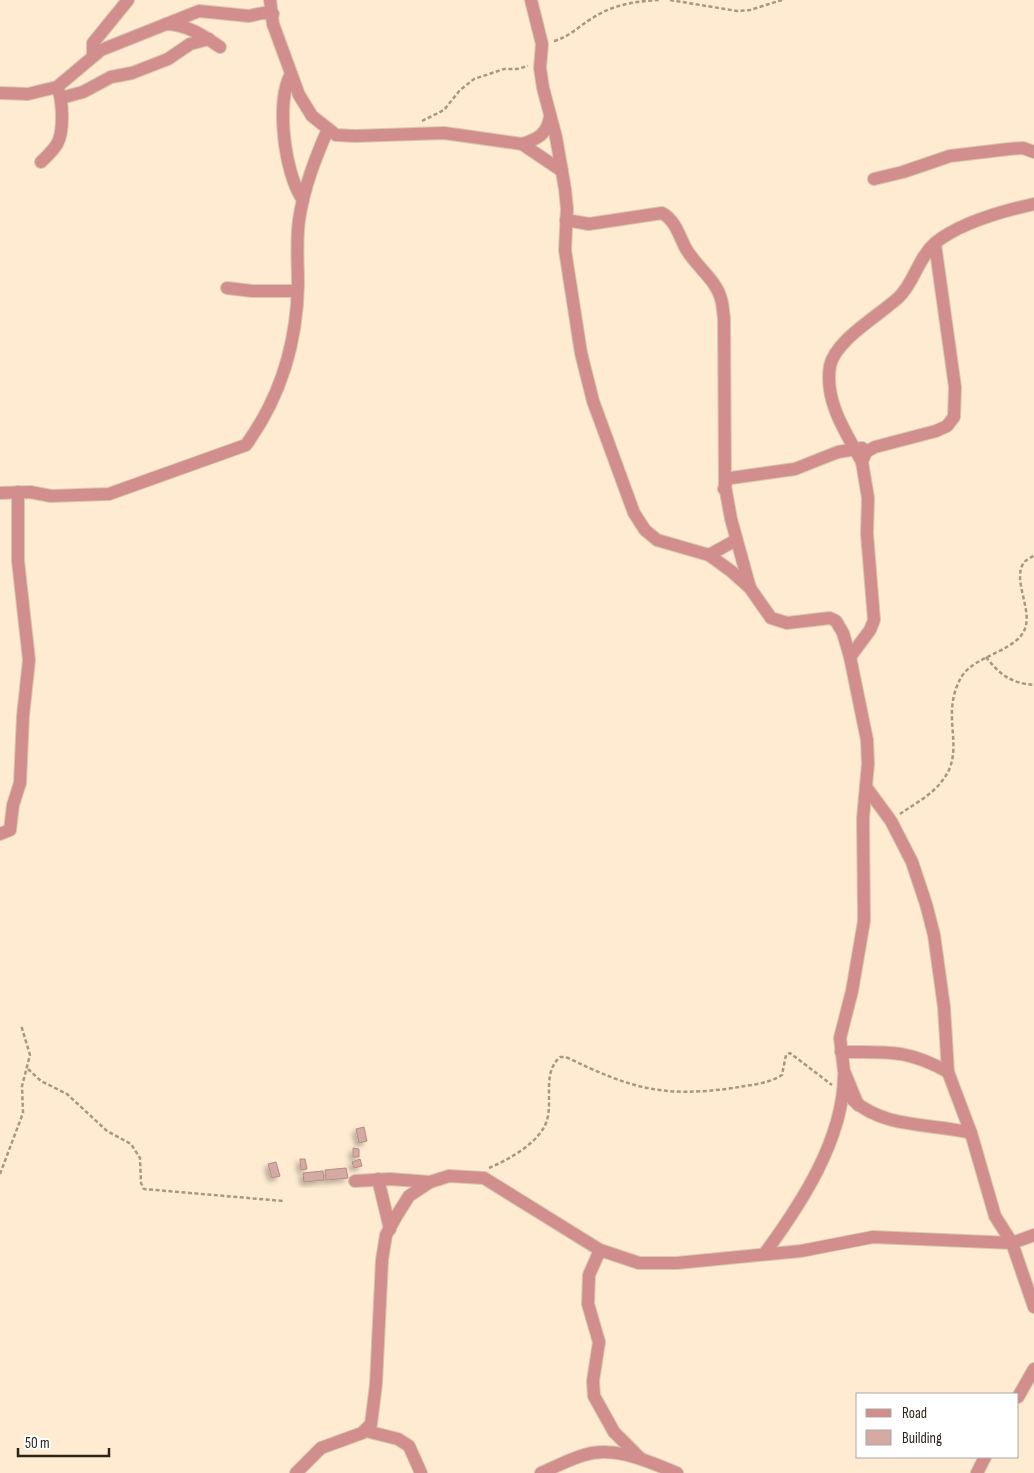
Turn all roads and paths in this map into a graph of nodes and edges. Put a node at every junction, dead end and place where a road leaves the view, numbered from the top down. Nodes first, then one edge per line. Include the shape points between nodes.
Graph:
1 (128, 0) edge
2 (270, 0) edge
3 (531, 0) edge
4 (659, 0) edge
5 (670, 0) edge
6 (782, 0) edge
7 (273, 14) junction
8 (165, 24) junction
9 (208, 39) junction
10 (542, 44) junction
11 (220, 47) dead end
12 (93, 56) junction
13 (541, 59) junction
14 (291, 74) junction
15 (59, 92) junction
16 (0, 93) edge
17 (550, 116) junction
18 (418, 122) dead end
19 (328, 129) junction
20 (522, 144) junction
21 (1034, 152) edge
22 (41, 162) dead end
23 (562, 171) junction
24 (874, 179) dead end
25 (303, 200) junction
26 (1034, 204) edge
27 (566, 220) junction
28 (935, 244) junction
29 (227, 288) dead end
30 (297, 291) junction
31 (875, 447) junction
32 (855, 449) junction
33 (862, 462) junction
34 (725, 486) junction
35 (18, 492) junction
36 (0, 493) edge
37 (736, 540) junction
38 (709, 555) junction
39 (1034, 556) edge
40 (750, 588) junction
41 (850, 657) junction
42 (986, 657) junction
43 (1034, 686) edge
44 (866, 787) junction
45 (891, 821) junction
46 (0, 834) edge
47 (21, 1024) dead end
48 (841, 1052) junction
49 (28, 1069) junction
50 (844, 1071) junction
51 (948, 1072) junction
52 (844, 1092) junction
53 (858, 1105) junction
54 (971, 1134) junction
55 (0, 1174) edge
56 (473, 1176) junction
57 (378, 1179) junction
58 (356, 1181) dead end
59 (430, 1182) junction
60 (283, 1201) dead end
61 (390, 1229) junction
62 (1034, 1235) edge
63 (1012, 1243) junction
64 (600, 1250) junction
65 (765, 1253) junction
66 (1034, 1307) edge
67 (1034, 1369) edge
68 (1019, 1395) edge
69 (366, 1431) junction
70 (640, 1458) junction
71 (984, 1458) edge
72 (296, 1473) edge
73 (421, 1473) edge
74 (541, 1473) edge
75 (677, 1473) edge
76 (977, 1473) edge

1 - 12 street via 93,43
2 - 7 street
3 - 10 street
4 - 10 path via 622,5 602,12 573,34
5 - 6 path via 737,11
7 - 8 street via 242,16 199,11
7 - 14 street via 273,24
8 - 9 street via 177,24
8 - 12 street
9 - 11 street
9 - 15 street via 190,44 168,59 111,77 83,92
10 - 13 street
12 - 15 street
13 - 17 street via 543,88
13 - 18 path via 523,68 504,68 474,79 444,110
14 - 19 street via 312,116
14 - 25 street via 283,96 285,134 295,190
15 - 16 street
15 - 22 street via 60,137
17 - 20 street via 548,128 542,135
17 - 23 street
19 - 20 street via 336,135 444,133
19 - 25 street via 309,172
20 - 23 street
21 - 24 street via 1023,148 950,156
23 - 27 street
25 - 30 street
26 - 28 street via 964,226
27 - 34 street via 589,224 662,212 668,216 686,249 716,287 724,318
27 - 38 street via 565,250 582,362 634,513 645,530 657,540
28 - 31 street via 955,387 954,417 947,426 936,431
28 - 32 street via 904,292 850,337 830,365 828,385 834,409
29 - 30 street via 252,292
30 - 35 street via 292,349 261,421 246,445 109,494 51,496
31 - 32 street
31 - 33 street via 866,452
32 - 33 street
32 - 34 street via 838,452 795,469 735,476 727,480
33 - 41 street via 868,498 874,620
34 - 37 street
34 - 40 street
35 - 36 street
35 - 46 street via 18,561 29,660 20,783 10,830
37 - 38 street
37 - 40 street
38 - 40 street
39 - 42 path via 1026,559 1020,570 1027,611 1026,626 1011,644
40 - 41 street via 772,618 787,623 820,618 836,621
41 - 44 street via 867,740
42 - 43 path via 1007,679
42 - 45 path via 968,667 952,697 950,713 955,751 948,774 930,793
44 - 45 street
44 - 48 street via 863,818 864,921 840,1038
45 - 51 street via 912,862 934,935 944,1007
47 - 49 path via 30,1056
48 - 50 street
48 - 51 street via 910,1054
49 - 55 path via 22,1086 21,1120
49 - 60 path via 41,1081 67,1094 108,1131 132,1144 140,1158 144,1189
50 - 52 street
50 - 53 street
51 - 54 street
52 - 53 street
52 - 56 path via 792,1053 786,1056 782,1075 776,1079 684,1093 626,1084 560,1058 552,1069 548,1088 549,1111 542,1131 506,1160
52 - 65 street via 826,1152 810,1185
53 - 54 street via 882,1118
54 - 63 street via 995,1216
56 - 59 street via 449,1176
56 - 64 street via 497,1184
57 - 58 street
57 - 59 street
57 - 61 street
59 - 61 street via 409,1196
61 - 69 street via 382,1260 374,1408
62 - 63 street
63 - 65 street via 873,1237 801,1251
63 - 66 street
64 - 65 street via 639,1263 687,1262
64 - 70 street via 589,1275 588,1304 599,1342 594,1396 614,1432
67 - 68 street
69 - 72 street via 321,1448
69 - 73 street via 398,1439 409,1446
70 - 74 street via 595,1452
70 - 75 street
71 - 76 street

